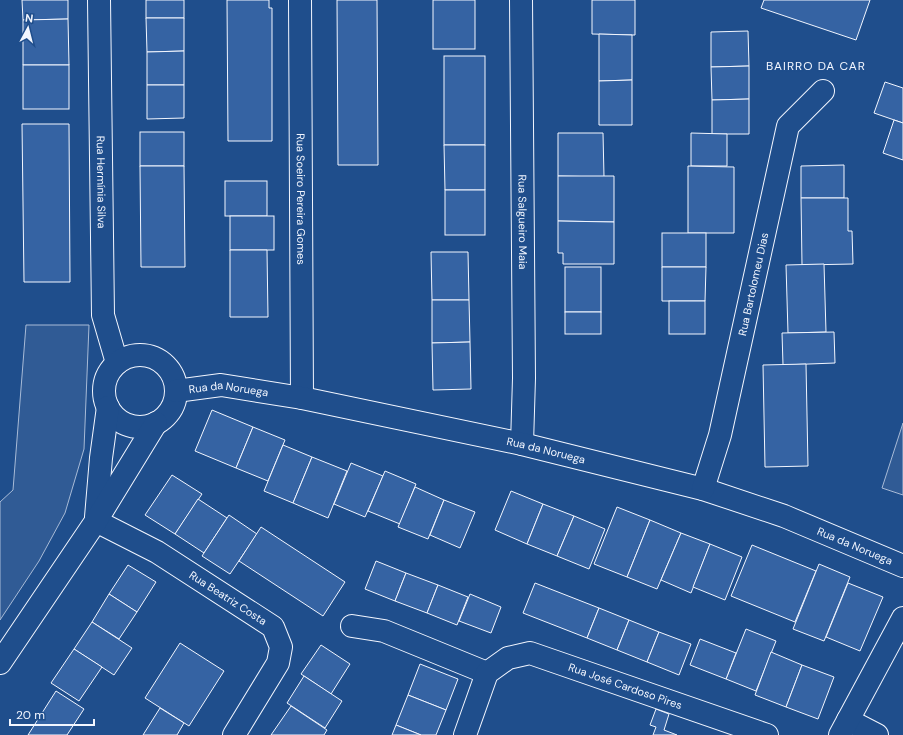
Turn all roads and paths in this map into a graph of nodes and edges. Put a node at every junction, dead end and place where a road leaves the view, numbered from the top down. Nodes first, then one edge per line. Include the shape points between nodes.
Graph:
1 (99, 0) edge
2 (300, 0) edge
3 (521, 0) edge
4 (823, 91) dead end
5 (118, 363) junction
6 (176, 391) junction
7 (302, 398) junction
8 (108, 407) junction
9 (156, 423) junction
10 (522, 444) junction
11 (703, 489) junction
12 (96, 521) junction
13 (903, 566) edge
14 (903, 618) edge
15 (352, 626) dead end
16 (0, 663) edge
17 (487, 673) junction
18 (844, 727) edge
19 (234, 735) edge
20 (465, 735) edge
21 (767, 735) edge
22 (877, 735) edge

1 - 5 street, Rua Hermínia Silva via 103,315
2 - 7 street, Rua Soeiro Pereira Gomes
3 - 10 street, Rua Salgueiro Maia via 524,378
4 - 11 street, Rua Bartolomeu Dias via 788,126 720,435
5 - 6 street via 129,357 143,355 156,358 166,366 174,378
5 - 8 street via 109,372 105,383 104,396
6 - 7 street, Rua da Noruega via 221,385
6 - 9 street via 174,404 167,415
7 - 10 street, Rua da Noruega
8 - 9 street via 117,418 129,425 143,427
8 - 12 street
9 - 12 street
10 - 11 street, Rua da Noruega
11 - 13 street, Rua da Noruega via 784,516
12 - 16 street
12 - 19 street, Rua Beatriz Costa via 157,552 273,627 281,646 278,663
14 - 18 street
15 - 17 street via 384,631
17 - 20 street
17 - 21 street, Rua José Cardoso Pires via 508,658 530,652
18 - 22 street

